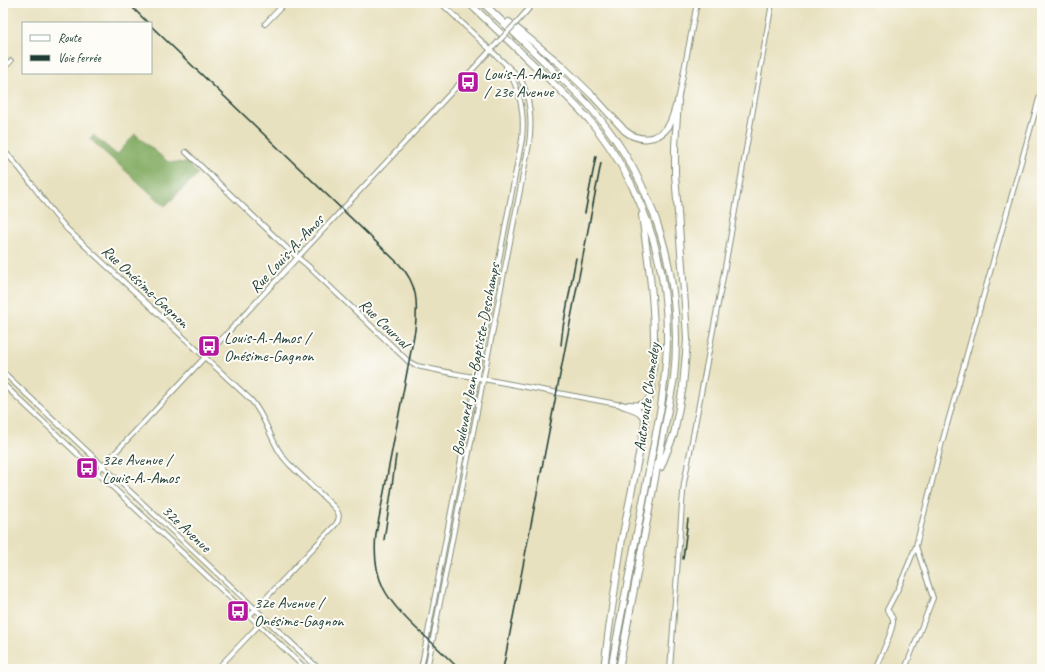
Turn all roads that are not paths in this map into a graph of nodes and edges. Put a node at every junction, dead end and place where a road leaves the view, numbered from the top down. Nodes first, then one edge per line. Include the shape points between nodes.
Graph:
1 (285, 3) edge
2 (441, 3) edge
3 (469, 3) edge
4 (484, 3) edge
5 (534, 3) edge
6 (697, 3) edge
7 (772, 3) edge
8 (265, 24) dead end
9 (491, 50) junction
10 (11, 61) dead end
11 (502, 62) junction
12 (3, 69) edge
13 (1042, 88) edge
14 (678, 100) junction
15 (3, 150) edge
16 (186, 152) dead end
17 (641, 205) junction
18 (298, 258) junction
19 (205, 357) junction
20 (3, 372) edge
21 (477, 377) junction
22 (484, 378) junction
23 (3, 384) edge
24 (622, 405) junction
25 (463, 449) junction
26 (470, 450) junction
27 (103, 466) junction
28 (97, 472) junction
29 (656, 480) junction
30 (916, 546) junction
31 (255, 609) junction
32 (249, 616) junction
33 (259, 625) junction
34 (424, 653) junction
35 (430, 654) junction
36 (217, 669) edge
37 (306, 669) edge
38 (319, 669) edge
39 (421, 669) edge
40 (427, 669) edge
41 (604, 669) edge
42 (611, 669) edge
43 (619, 669) edge
44 (670, 669) edge
45 (876, 669) edge
46 (905, 669) edge

1 - 8 street
2 - 9 street, Boulevard Jean-Baptiste-Deschamps
3 - 17 highway, Autoroute Chomedey via 568,96 587,118 612,152
4 - 14 highway via 554,59 625,131 632,135 646,139 660,134 670,123
4 - 29 highway, Autoroute Chomedey via 591,108 636,173 657,220 671,275 677,341 673,386
5 - 9 street, Rue Louis-A.-Amos, bridge
6 - 14 street
7 - 44 street via 684,483
9 - 11 street, Boulevard Jean-Baptiste-Deschamps
9 - 18 street, Rue Louis-A.-Amos
10 - 12 street
11 - 21 street, Boulevard Jean-Baptiste-Deschamps via 514,81 520,100 523,134
11 - 22 street, Boulevard Jean-Baptiste-Deschamps via 523,84 531,120 529,144
13 - 30 street via 941,446
14 - 29 highway via 675,174 685,305 686,359 674,434
15 - 19 street, Rue Onésime-Gagnon via 68,230
16 - 18 street, Rue Courval
17 - 24 highway via 653,298 652,375 647,402 640,406
17 - 42 highway, Autoroute Chomedey via 655,244 663,279 667,324 666,365
18 - 19 street, Rue Louis-A.-Amos
18 - 21 street, Rue Courval via 409,362 417,366
19 - 27 street, Rue Louis-A.-Amos
19 - 31 street, Rue Onésime-Gagnon via 253,403 262,415 284,460 339,514 336,524
20 - 27 street, 32e Avenue
21 - 22 street, Rue Courval
21 - 25 street, Boulevard Jean-Baptiste-Deschamps
22 - 24 street, Rue Courval
22 - 26 street, Boulevard Jean-Baptiste-Deschamps
23 - 28 street, 32e Avenue
24 - 41 highway via 641,413 645,418 645,424 622,539
25 - 26 street
25 - 34 street, Boulevard Jean-Baptiste-Deschamps
26 - 35 street, Boulevard Jean-Baptiste-Deschamps
27 - 28 street, Rue Louis-A.-Amos
27 - 31 street, 32e Avenue
28 - 32 street, 32e Avenue
29 - 43 highway, Autoroute Chomedey
30 - 45 street via 888,610 893,625
30 - 46 street via 933,598
31 - 32 street, Rue Onésime-Gagnon
31 - 38 street, 32e Avenue
32 - 33 street, 32e Avenue
33 - 36 street
33 - 37 street, 32e Avenue
34 - 35 street
34 - 39 street, Boulevard Jean-Baptiste-Deschamps
35 - 40 street, Boulevard Jean-Baptiste-Deschamps

